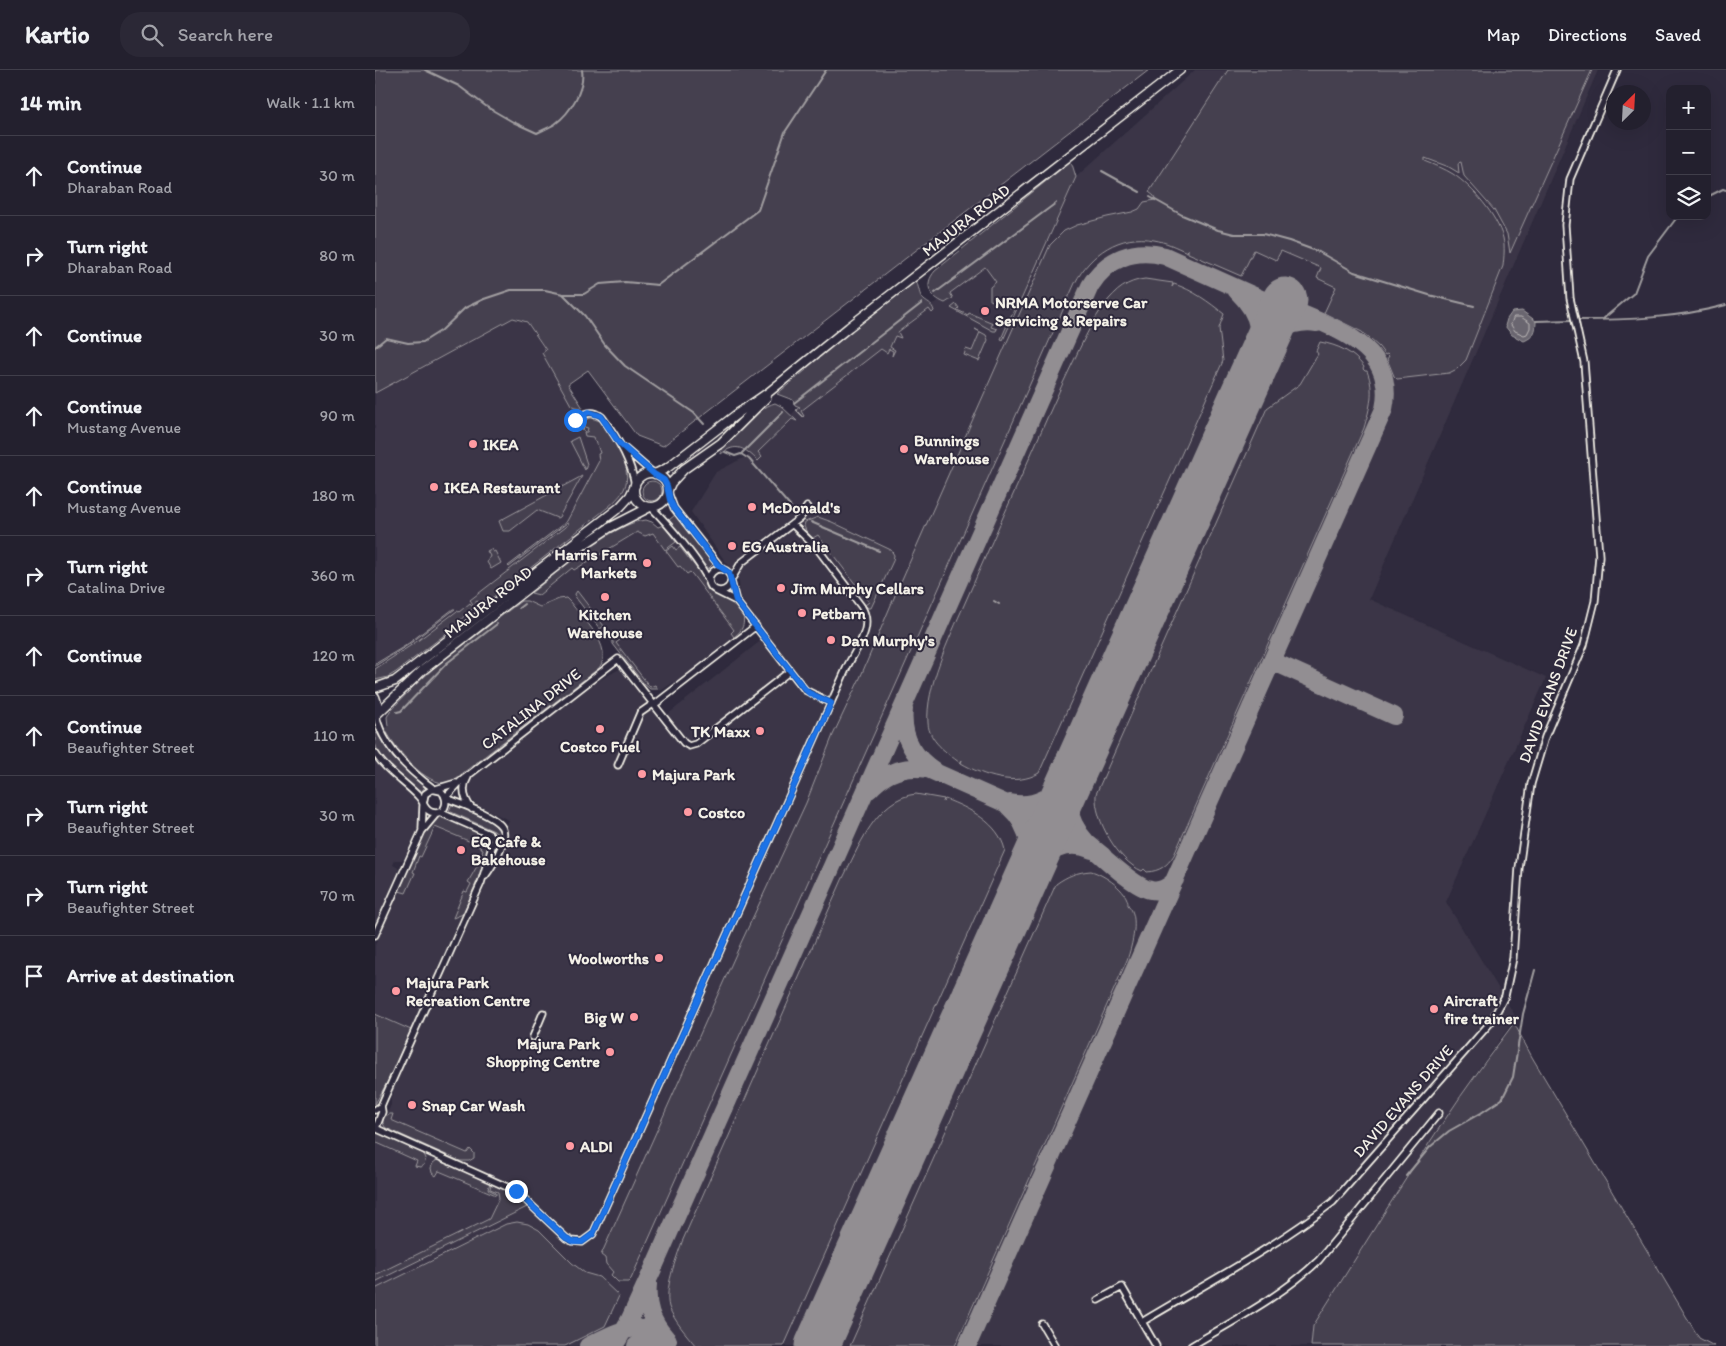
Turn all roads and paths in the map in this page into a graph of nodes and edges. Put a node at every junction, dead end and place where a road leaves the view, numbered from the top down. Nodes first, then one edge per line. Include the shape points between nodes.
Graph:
1 (1180, 70) edge
2 (1617, 70) edge
3 (769, 392) junction
4 (575, 420) dead end
5 (619, 443) junction
6 (654, 474) junction
7 (635, 485) junction
8 (668, 491) junction
9 (651, 507) junction
10 (807, 507) dead end
11 (793, 524) junction
12 (741, 563) junction
13 (723, 569) junction
14 (731, 581) junction
15 (709, 582) junction
16 (716, 591) junction
17 (736, 601) junction
18 (756, 626) junction
19 (790, 671) junction
20 (375, 688) edge
21 (375, 697) edge
22 (831, 703) junction
23 (653, 704) junction
24 (376, 715) edge
25 (375, 752) edge
26 (618, 764) dead end
27 (471, 773) junction
28 (461, 781) junction
29 (435, 789) junction
30 (446, 798) junction
31 (423, 804) junction
32 (472, 809) junction
33 (438, 813) junction
34 (421, 832) junction
35 (481, 883) junction
36 (375, 935) edge
37 (543, 1013) dead end
38 (533, 1036) dead end
39 (381, 1106) junction
40 (375, 1110) edge
41 (1439, 1113) dead end
42 (375, 1128) edge
43 (1098, 1300) dead end
44 (1142, 1322) junction
45 (1042, 1324) dead end
46 (1055, 1346) edge
47 (1156, 1346) edge
48 (1191, 1346) edge

1 - 3 main road, MAJURA ROAD
2 - 44 street, DAVID EVANS DRIVE via 1570,179 1565,225 1570,298 1584,362 1599,556 1595,601 1584,645 1545,737 1531,784 1519,868 1513,958 1505,996 1491,1022 1333,1202 1277,1242
3 - 6 main road, MAJURA ROAD via 667,468
3 - 8 main road, MAJURA ROAD via 723,441 684,469
4 - 5 street via 587,413 598,414
5 - 6 street
5 - 7 street
6 - 7 main road via 641,476
6 - 8 main road via 664,480
7 - 9 main road via 637,500
7 - 20 main road, MAJURA ROAD via 620,507 395,681
8 - 9 main road via 663,502
8 - 13 street via 674,508
9 - 15 street
9 - 24 main road, MAJURA ROAD via 582,546 423,670
10 - 11 street
11 - 12 street
11 - 22 street via 821,554 867,617 864,634
12 - 13 street
12 - 14 street
13 - 14 street via 729,573
13 - 15 street via 712,572
14 - 16 street via 726,590
14 - 17 street
15 - 16 street
16 - 17 street
17 - 18 street
18 - 19 street
18 - 23 street
19 - 22 street via 806,691
19 - 23 street via 693,746 685,745
21 - 24 main road
22 - 42 street via 594,1233 578,1242 566,1238 516,1191
23 - 26 street via 640,713
23 - 27 street, CATALINA DRIVE via 618,658
24 - 29 street via 393,751
25 - 31 street
27 - 28 street, CATALINA DRIVE
27 - 32 street via 464,790
28 - 29 street, CATALINA DRIVE
28 - 30 street, CATALINA DRIVE
29 - 30 street via 443,792
29 - 31 street via 425,794
30 - 32 street
30 - 33 street via 445,807
31 - 33 street via 430,812
31 - 34 street
32 - 35 street via 494,819 504,832 494,861
33 - 34 street
33 - 35 street via 493,838
34 - 36 street
35 - 39 street
37 - 38 street
39 - 40 street
39 - 42 street via 382,1112
41 - 48 street via 1319,1260 1301,1277
43 - 44 street via 1122,1287
44 - 47 street
45 - 46 street

